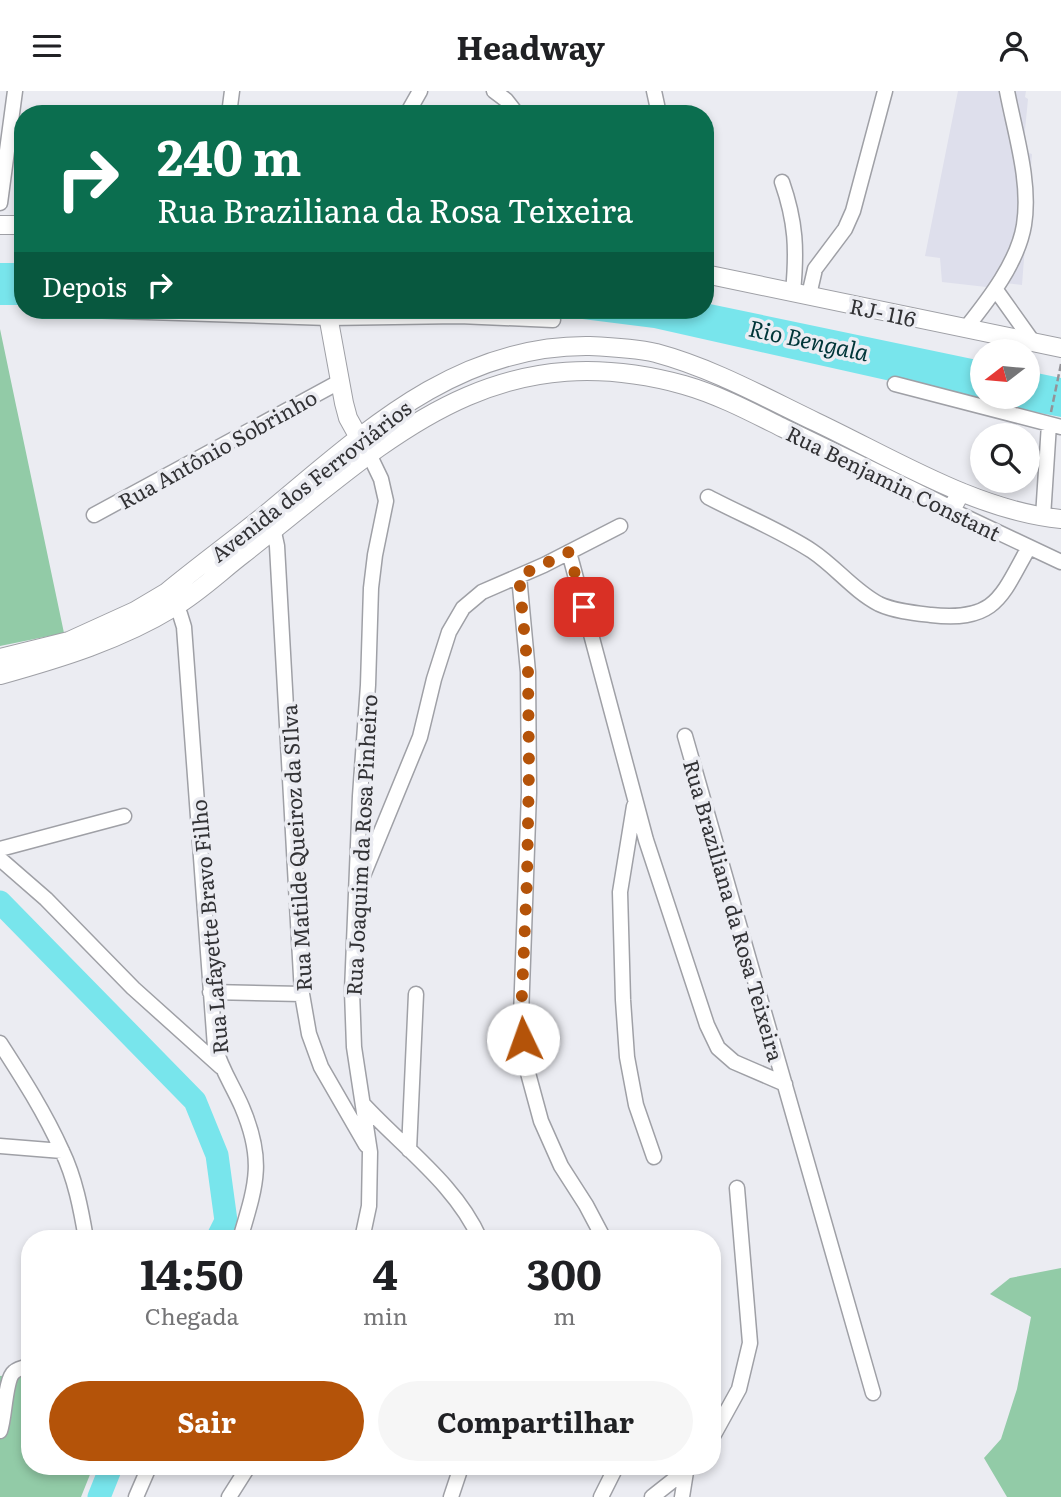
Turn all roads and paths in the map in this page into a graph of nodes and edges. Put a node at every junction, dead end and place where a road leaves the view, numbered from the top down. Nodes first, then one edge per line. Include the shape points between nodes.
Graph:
1 (15, 91) edge
2 (494, 91) edge
3 (885, 91) edge
4 (1007, 91) edge
5 (510, 105) edge
6 (782, 181) dead end
7 (0, 203) edge
8 (714, 276) edge
9 (996, 290) junction
10 (801, 294) junction
11 (329, 319) edge
12 (529, 319) edge
13 (553, 320) dead end
14 (966, 328) junction
15 (1019, 339) edge
16 (1031, 339) edge
17 (1040, 344) edge
18 (1061, 348) edge
19 (1061, 364) edge
20 (339, 381) junction
21 (895, 384) dead end
22 (1053, 423) edge
23 (358, 437) junction
24 (369, 454) junction
25 (961, 492) junction
26 (708, 497) dead end
27 (951, 510) junction
28 (269, 512) junction
29 (94, 515) dead end
30 (1042, 517) junction
31 (1061, 519) edge
32 (620, 526) dead end
33 (274, 530) junction
34 (1029, 547) junction
35 (569, 552) junction
36 (1061, 562) edge
37 (519, 576) junction
38 (172, 599) junction
39 (0, 658) edge
40 (0, 675) edge
41 (685, 736) dead end
42 (635, 801) junction
43 (124, 816) dead end
44 (0, 849) edge
45 (0, 859) edge
46 (356, 894) junction
47 (210, 992) junction
48 (302, 994) junction
49 (416, 994) dead end
50 (0, 1043) edge
51 (221, 1066) junction
52 (785, 1084) junction
53 (364, 1105) junction
54 (0, 1146) edge
55 (409, 1150) junction
56 (62, 1151) junction
57 (370, 1152) junction
58 (654, 1157) dead end
59 (737, 1188) dead end
60 (84, 1230) edge
61 (243, 1230) edge
62 (364, 1230) edge
63 (475, 1230) edge
64 (599, 1230) edge
65 (21, 1369) edge
66 (873, 1393) dead end
67 (721, 1422) edge
68 (0, 1431) edge
69 (146, 1475) edge
70 (243, 1475) edge
71 (458, 1475) edge
72 (612, 1475) edge
73 (680, 1475) edge
74 (687, 1475) edge
75 (136, 1497) edge
76 (229, 1497) edge
77 (451, 1497) edge
78 (601, 1497) edge
79 (652, 1497) edge
80 (682, 1497) edge

1 - 7 street
2 - 5 street
3 - 10 street via 853,211
4 - 9 street via 1026,207 1018,244
6 - 10 street via 796,233
8 - 10 main road, RJ- 116
9 - 14 street
9 - 16 street
10 - 14 main road, RJ- 116
11 - 20 main road
12 - 13 street
14 - 15 main road, RJ- 116
17 - 18 main road, RJ- 116
19 - 22 path
20 - 23 main road
20 - 29 street, Rua Antônio Sobrinho
21 - 22 street
22 - 30 street
23 - 24 main road
23 - 25 main road, Avenida dos Ferroviários via 416,397 476,366 543,349 612,347 688,363
23 - 28 main road, Avenida dos Ferroviários
24 - 27 main road, Rua Benjamin Constant via 414,422 461,398 514,379 598,371 639,375 727,401
24 - 33 main road, Rua Benjamin Constant
24 - 46 street, Rua Joaquim da Rosa Pinheiro via 386,501 371,588
25 - 27 main road
25 - 30 main road, Avenida dos Ferroviários
26 - 34 street via 809,549 880,604 910,613 947,617 988,609 1002,597
27 - 34 street, Rua Benjamin Constant
28 - 33 street, Rua Matilde Queiroz da SIlva
28 - 38 main road, Avenida dos Ferroviários
30 - 31 main road, Avenida dos Ferroviários
32 - 35 street
33 - 38 main road, Rua Benjamin Constant
33 - 48 street, Rua Matilde Queiroz da SIlva
34 - 36 street, Rua Benjamin Constant
35 - 37 street
35 - 42 street, Rua Braziliana da Rosa Teixeira
37 - 46 street via 482,593 463,608 449,632 420,737
37 - 64 street via 528,672 529,805 521,1016 525,1062 561,1166
38 - 39 main road, Avenida dos Ferroviários via 69,641
38 - 40 main road via 118,638
38 - 47 street, Rua Lafayette Bravo Filho via 184,627
41 - 52 street, Rua Braziliana da Rosa Teixeira
42 - 52 street, Rua Braziliana da Rosa Teixeira via 718,1048 734,1062
42 - 58 street via 620,892 626,1057
43 - 44 street
45 - 51 street
46 - 53 street, Rua Joaquim da Rosa Pinheiro via 354,1047
47 - 48 street
47 - 51 street, Rua Lafayette Bravo Filho
48 - 57 street, Rua Matilde Queiroz da SIlva via 321,1066
49 - 55 street
50 - 56 street
51 - 61 street, Rua Lafayette Bravo Filho via 249,1125 257,1165
52 - 66 street, Rua Braziliana da Rosa Teixeira
53 - 55 street
53 - 57 street, Rua Joaquim da Rosa Pinheiro
54 - 56 street
55 - 63 street via 464,1210
56 - 60 street
57 - 62 street, Rua Joaquim da Rosa Pinheiro
59 - 67 street via 750,1343 739,1389
65 - 68 street via 9,1377
69 - 75 street
70 - 76 street
71 - 77 street
72 - 78 street
73 - 79 street
74 - 80 street

